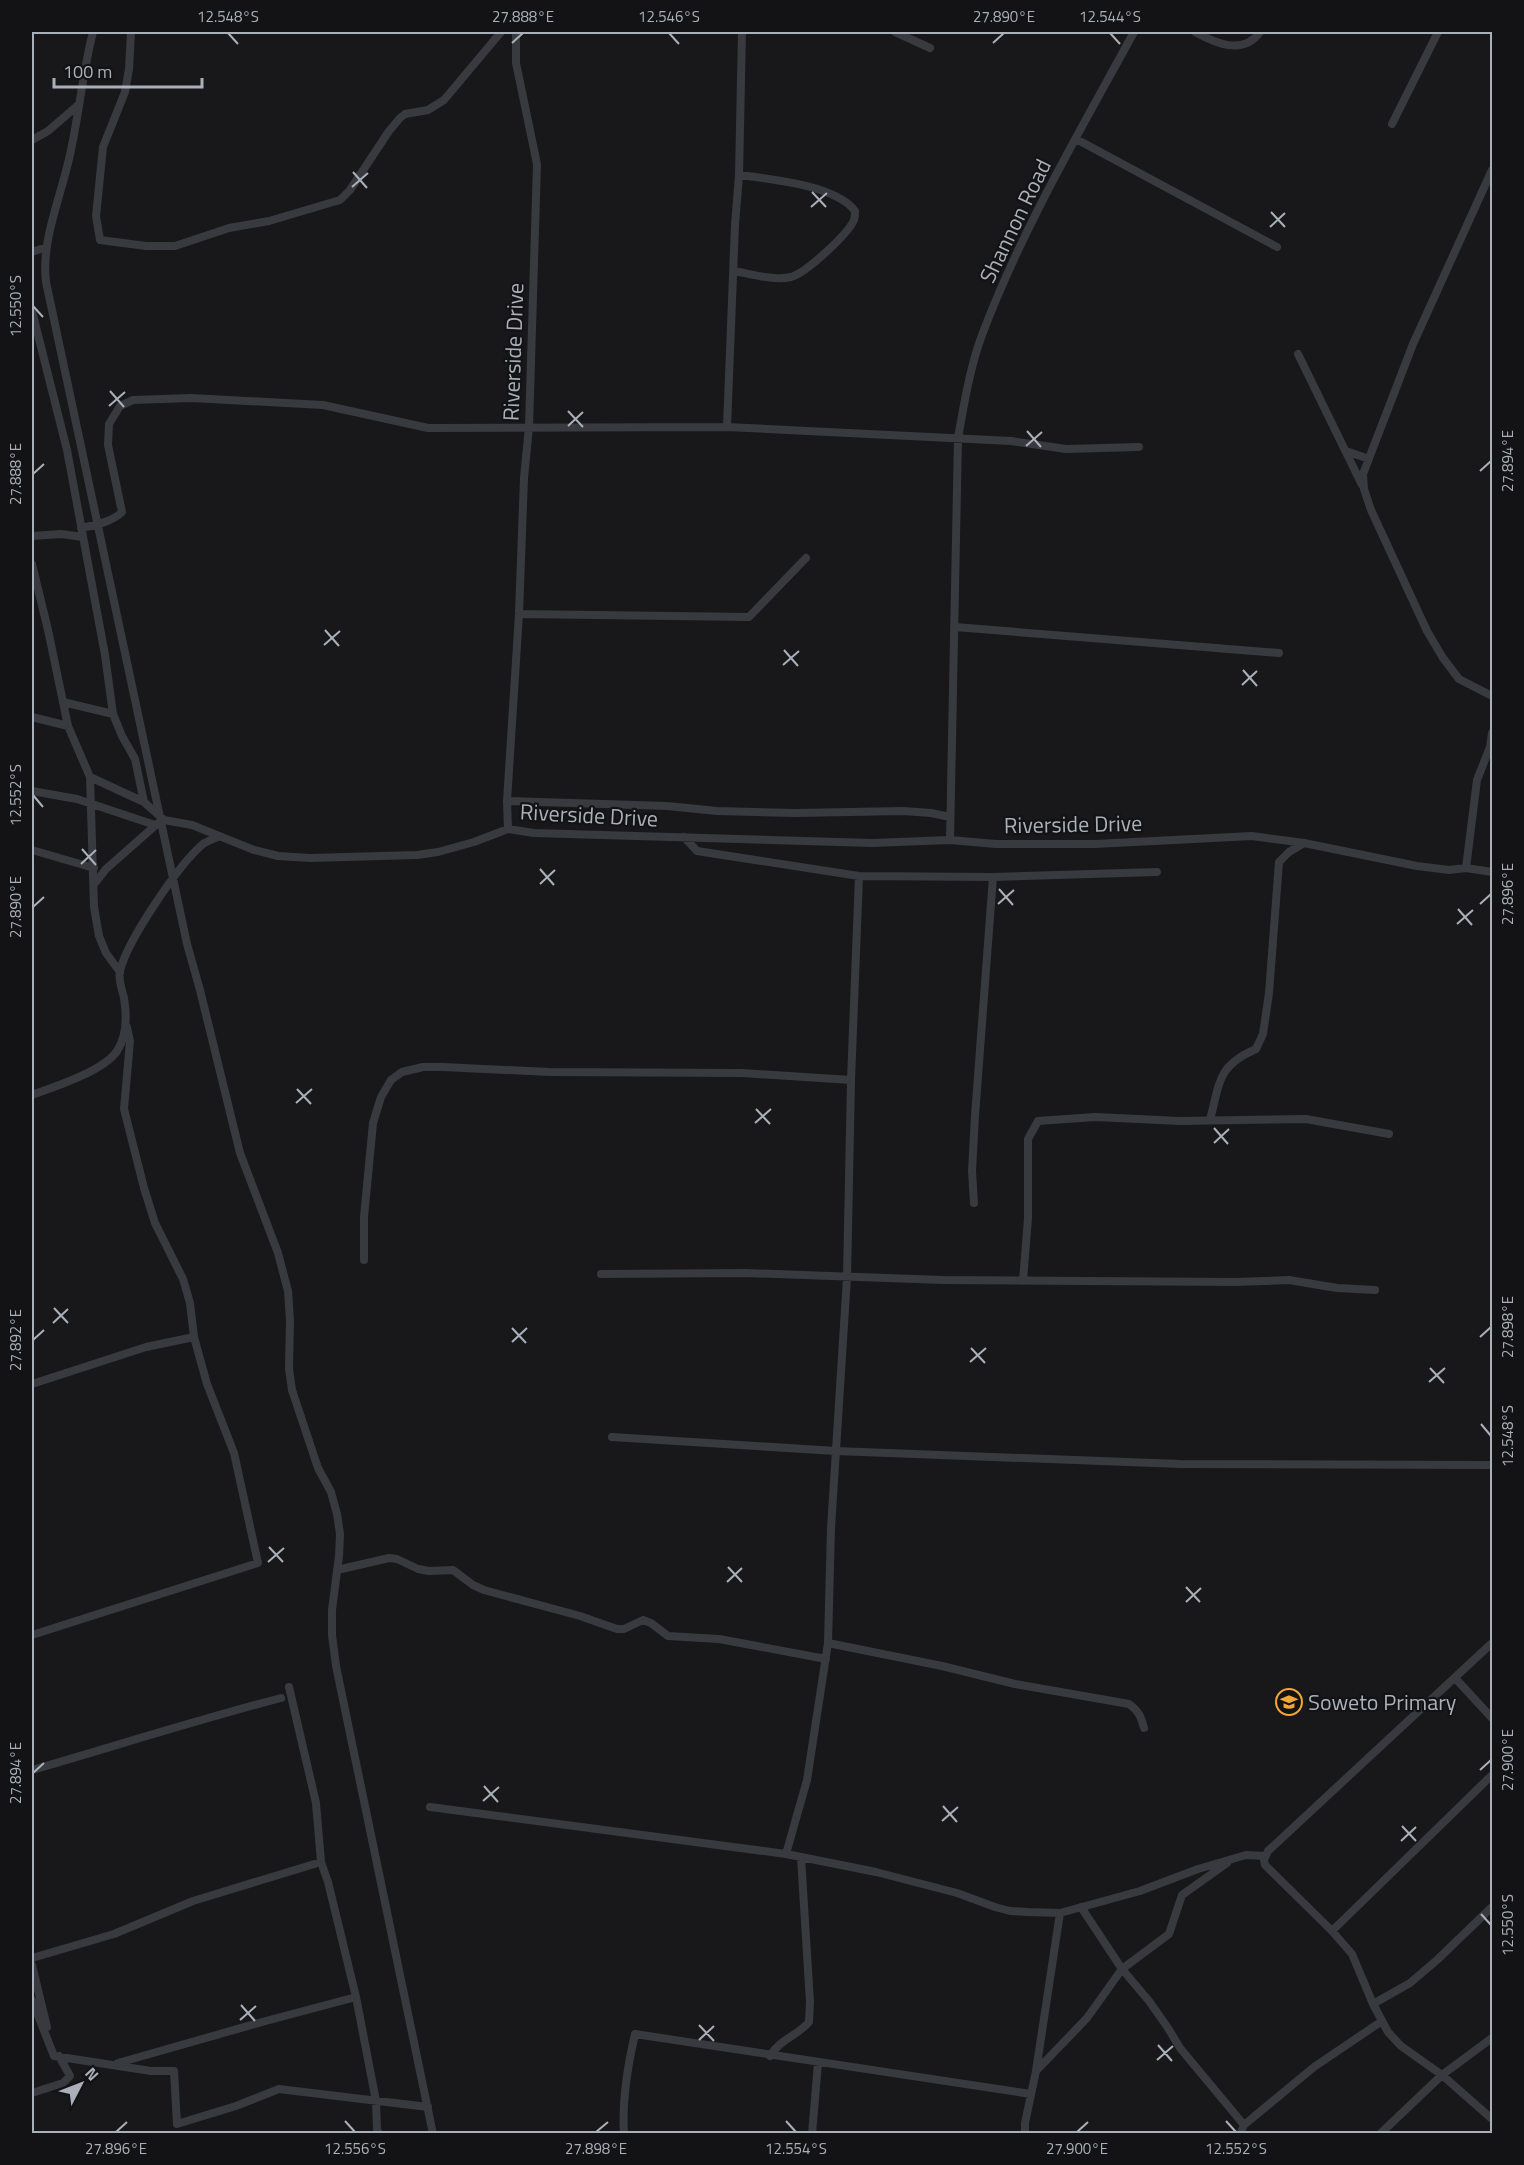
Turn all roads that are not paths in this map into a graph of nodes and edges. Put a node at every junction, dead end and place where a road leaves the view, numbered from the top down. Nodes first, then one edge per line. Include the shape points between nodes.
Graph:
1 (93, 32) edge
2 (131, 32) edge
3 (501, 32) edge
4 (516, 32) edge
5 (742, 32) edge
6 (895, 32) edge
7 (1134, 32) edge
8 (1195, 32) edge
9 (1260, 32) edge
10 (1438, 32) edge
11 (930, 48) dead end
12 (77, 106) junction
13 (1392, 124) dead end
14 (1076, 139) junction
15 (32, 140) edge
16 (1492, 170) edge
17 (739, 175) junction
18 (1277, 247) dead end
19 (46, 248) junction
20 (32, 252) edge
21 (734, 271) junction
22 (32, 311) edge
23 (1298, 354) dead end
24 (529, 427) junction
25 (727, 427) junction
26 (958, 438) junction
27 (1139, 447) dead end
28 (1346, 452) junction
29 (1369, 459) junction
30 (1364, 489) junction
31 (98, 524) junction
32 (81, 528) junction
33 (32, 536) edge
34 (82, 537) junction
35 (806, 558) dead end
36 (32, 564) edge
37 (519, 614) junction
38 (955, 627) junction
39 (1279, 653) dead end
40 (1492, 696) edge
41 (63, 702) junction
42 (113, 714) junction
43 (32, 717) edge
44 (68, 726) junction
45 (1492, 733) edge
46 (90, 777) junction
47 (32, 792) edge
48 (507, 801) junction
49 (144, 802) junction
50 (90, 803) junction
51 (950, 817) junction
52 (158, 821) junction
53 (508, 829) junction
54 (219, 836) junction
55 (684, 837) junction
56 (950, 840) junction
57 (1304, 843) junction
58 (32, 850) edge
59 (94, 868) junction
60 (1466, 868) junction
61 (1157, 872) dead end
62 (1492, 872) edge
63 (859, 876) junction
64 (993, 877) junction
65 (172, 881) junction
66 (95, 883) junction
67 (120, 972) junction
68 (127, 1027) junction
69 (851, 1080) junction
70 (32, 1095) edge
71 (1210, 1120) junction
72 (1389, 1134) dead end
73 (974, 1203) dead end
74 (363, 1260) dead end
75 (601, 1274) dead end
76 (847, 1278) junction
77 (1023, 1281) junction
78 (1375, 1290) dead end
79 (194, 1337) junction
80 (32, 1384) edge
81 (612, 1437) dead end
82 (836, 1451) junction
83 (1492, 1466) edge
84 (337, 1570) junction
85 (32, 1635) edge
86 (828, 1643) junction
87 (1492, 1643) edge
88 (826, 1659) junction
89 (1455, 1678) junction
90 (289, 1687) dead end
91 (281, 1698) dead end
92 (1492, 1718) edge
93 (1144, 1728) dead end
94 (32, 1770) edge
95 (1492, 1775) edge
96 (430, 1807) dead end
97 (786, 1854) junction
98 (1265, 1856) junction
99 (801, 1857) junction
100 (1233, 1858) junction
101 (321, 1862) junction
102 (1081, 1907) junction
103 (1492, 1907) edge
104 (1060, 1913) junction
105 (1332, 1931) junction
106 (32, 1958) edge
107 (32, 1965) edge
108 (1122, 1969) junction
109 (357, 1997) junction
110 (32, 2000) edge
111 (1374, 2004) junction
112 (1382, 2021) junction
113 (1492, 2038) edge
114 (56, 2056) junction
115 (770, 2056) junction
116 (818, 2063) junction
117 (114, 2064) junction
118 (1036, 2071) junction
119 (1442, 2075) junction
120 (32, 2093) edge
121 (1031, 2094) junction
122 (376, 2102) junction
123 (428, 2107) junction
124 (1492, 2119) edge
125 (1244, 2125) junction
126 (380, 2133) edge
127 (434, 2133) edge
128 (624, 2133) edge
129 (812, 2133) edge
130 (1025, 2133) edge
131 (1240, 2133) edge
132 (1380, 2133) edge

1 - 12 street
2 - 3 street via 125,92 103,147 96,216 100,240 175,246 340,200 400,118 428,110 444,100
4 - 24 street, Riverside Drive via 516,63 537,164
5 - 17 street
6 - 11 street
7 - 14 street, Shannon Road
8 - 9 street via 1218,44 1236,46
10 - 13 street
12 - 15 street
12 - 19 street via 69,157
14 - 18 street
14 - 26 street, Shannon Road via 1017,253 982,337
16 - 29 street via 1413,344
17 - 21 street
17 - 21 street via 810,187 850,203 855,211 854,220 837,241 812,266 791,277
19 - 20 street
19 - 31 street via 46,282
21 - 25 street
22 - 32 street via 63,433
23 - 28 street
24 - 25 street
24 - 31 street via 428,428 323,405 191,398 133,400 120,406 109,424 108,445 122,510
24 - 37 street, Riverside Drive
25 - 26 street
26 - 27 street via 1066,449
26 - 38 street, Shannon Road
28 - 29 street
28 - 30 street
29 - 30 street
30 - 40 street via 1427,631 1443,658 1459,679
31 - 32 street
31 - 52 street
32 - 34 street
33 - 34 street
34 - 42 street
35 - 37 street via 749,617
36 - 41 street
37 - 48 street, Riverside Drive
38 - 39 street
38 - 51 street, Shannon Road
41 - 42 street
41 - 44 street
42 - 49 street via 135,759
43 - 44 street
44 - 46 street
45 - 60 street via 1477,780
46 - 49 street
46 - 50 street
47 - 50 street
48 - 51 street via 727,812 903,811
48 - 53 street, Riverside Drive
49 - 52 street
50 - 52 street
50 - 59 street
51 - 56 street, Shannon Road
52 - 54 street via 192,825
52 - 65 street
52 - 66 street
53 - 54 street via 438,852 398,857 278,856
53 - 55 street, Riverside Drive
54 - 65 street via 205,842
55 - 56 street, Riverside Drive via 872,843
55 - 63 street via 697,851
56 - 57 street, Riverside Drive via 1095,844 1252,836
57 - 60 street, Riverside Drive via 1417,866
57 - 71 street via 1280,862 1263,1034 1256,1049 1238,1057 1224,1071
58 - 59 street
59 - 66 street
60 - 62 street, Riverside Drive
61 - 64 street
63 - 64 street
63 - 69 street
64 - 73 street via 975,1116
65 - 67 street via 130,945
65 - 84 street via 240,1153 288,1291 290,1379 337,1514
66 - 67 street via 99,936
67 - 68 street
68 - 70 street via 117,1051 109,1059 65,1083
68 - 79 street via 130,1041 124,1109 155,1223 183,1279
69 - 74 street via 742,1073 443,1067 402,1072 391,1080 381,1097 373,1124
69 - 76 street
71 - 72 street via 1306,1119
71 - 77 street via 1095,1117 1038,1121 1028,1139
75 - 76 street via 746,1273
76 - 77 street
76 - 82 street
77 - 78 street via 1289,1280
79 - 80 street via 146,1347
79 - 85 street via 207,1384 234,1453 258,1563
81 - 82 street
82 - 83 street via 1180,1464
82 - 86 street
84 - 88 street via 398,1559 418,1569 453,1570 484,1590 617,1629 643,1620 668,1636 719,1639
84 - 123 street via 332,1627 336,1666
86 - 88 street
86 - 93 street via 1015,1684 1129,1704 1142,1717
87 - 89 street
88 - 97 street via 807,1780
89 - 92 street
89 - 98 street
90 - 101 street via 316,1803
91 - 94 street
95 - 105 street
96 - 97 street
97 - 99 street
98 - 100 street
98 - 105 street via 1265,1865
99 - 104 street via 927,1885 1010,1911
99 - 115 street via 809,2022 803,2030 780,2042
100 - 102 street
100 - 108 street via 1182,1895 1169,1934
101 - 106 street via 193,1901 114,1934
101 - 109 street
102 - 104 street
102 - 108 street
103 - 111 street via 1410,1983
104 - 118 street
105 - 111 street via 1358,1963
107 - 114 street
108 - 118 street via 1087,2018
108 - 125 street via 1196,2069
109 - 117 street
109 - 122 street
110 - 114 street
111 - 112 street
112 - 119 street via 1401,2046
112 - 125 street via 1314,2067
113 - 119 street
114 - 117 street
114 - 120 street via 70,2076 63,2083
115 - 116 street
115 - 128 street via 635,2034 629,2058
116 - 121 street
116 - 129 street
117 - 122 street via 174,2071 177,2124 279,2089
118 - 121 street
119 - 124 street
119 - 132 street
121 - 130 street
122 - 123 street
122 - 126 street
123 - 127 street
125 - 131 street

